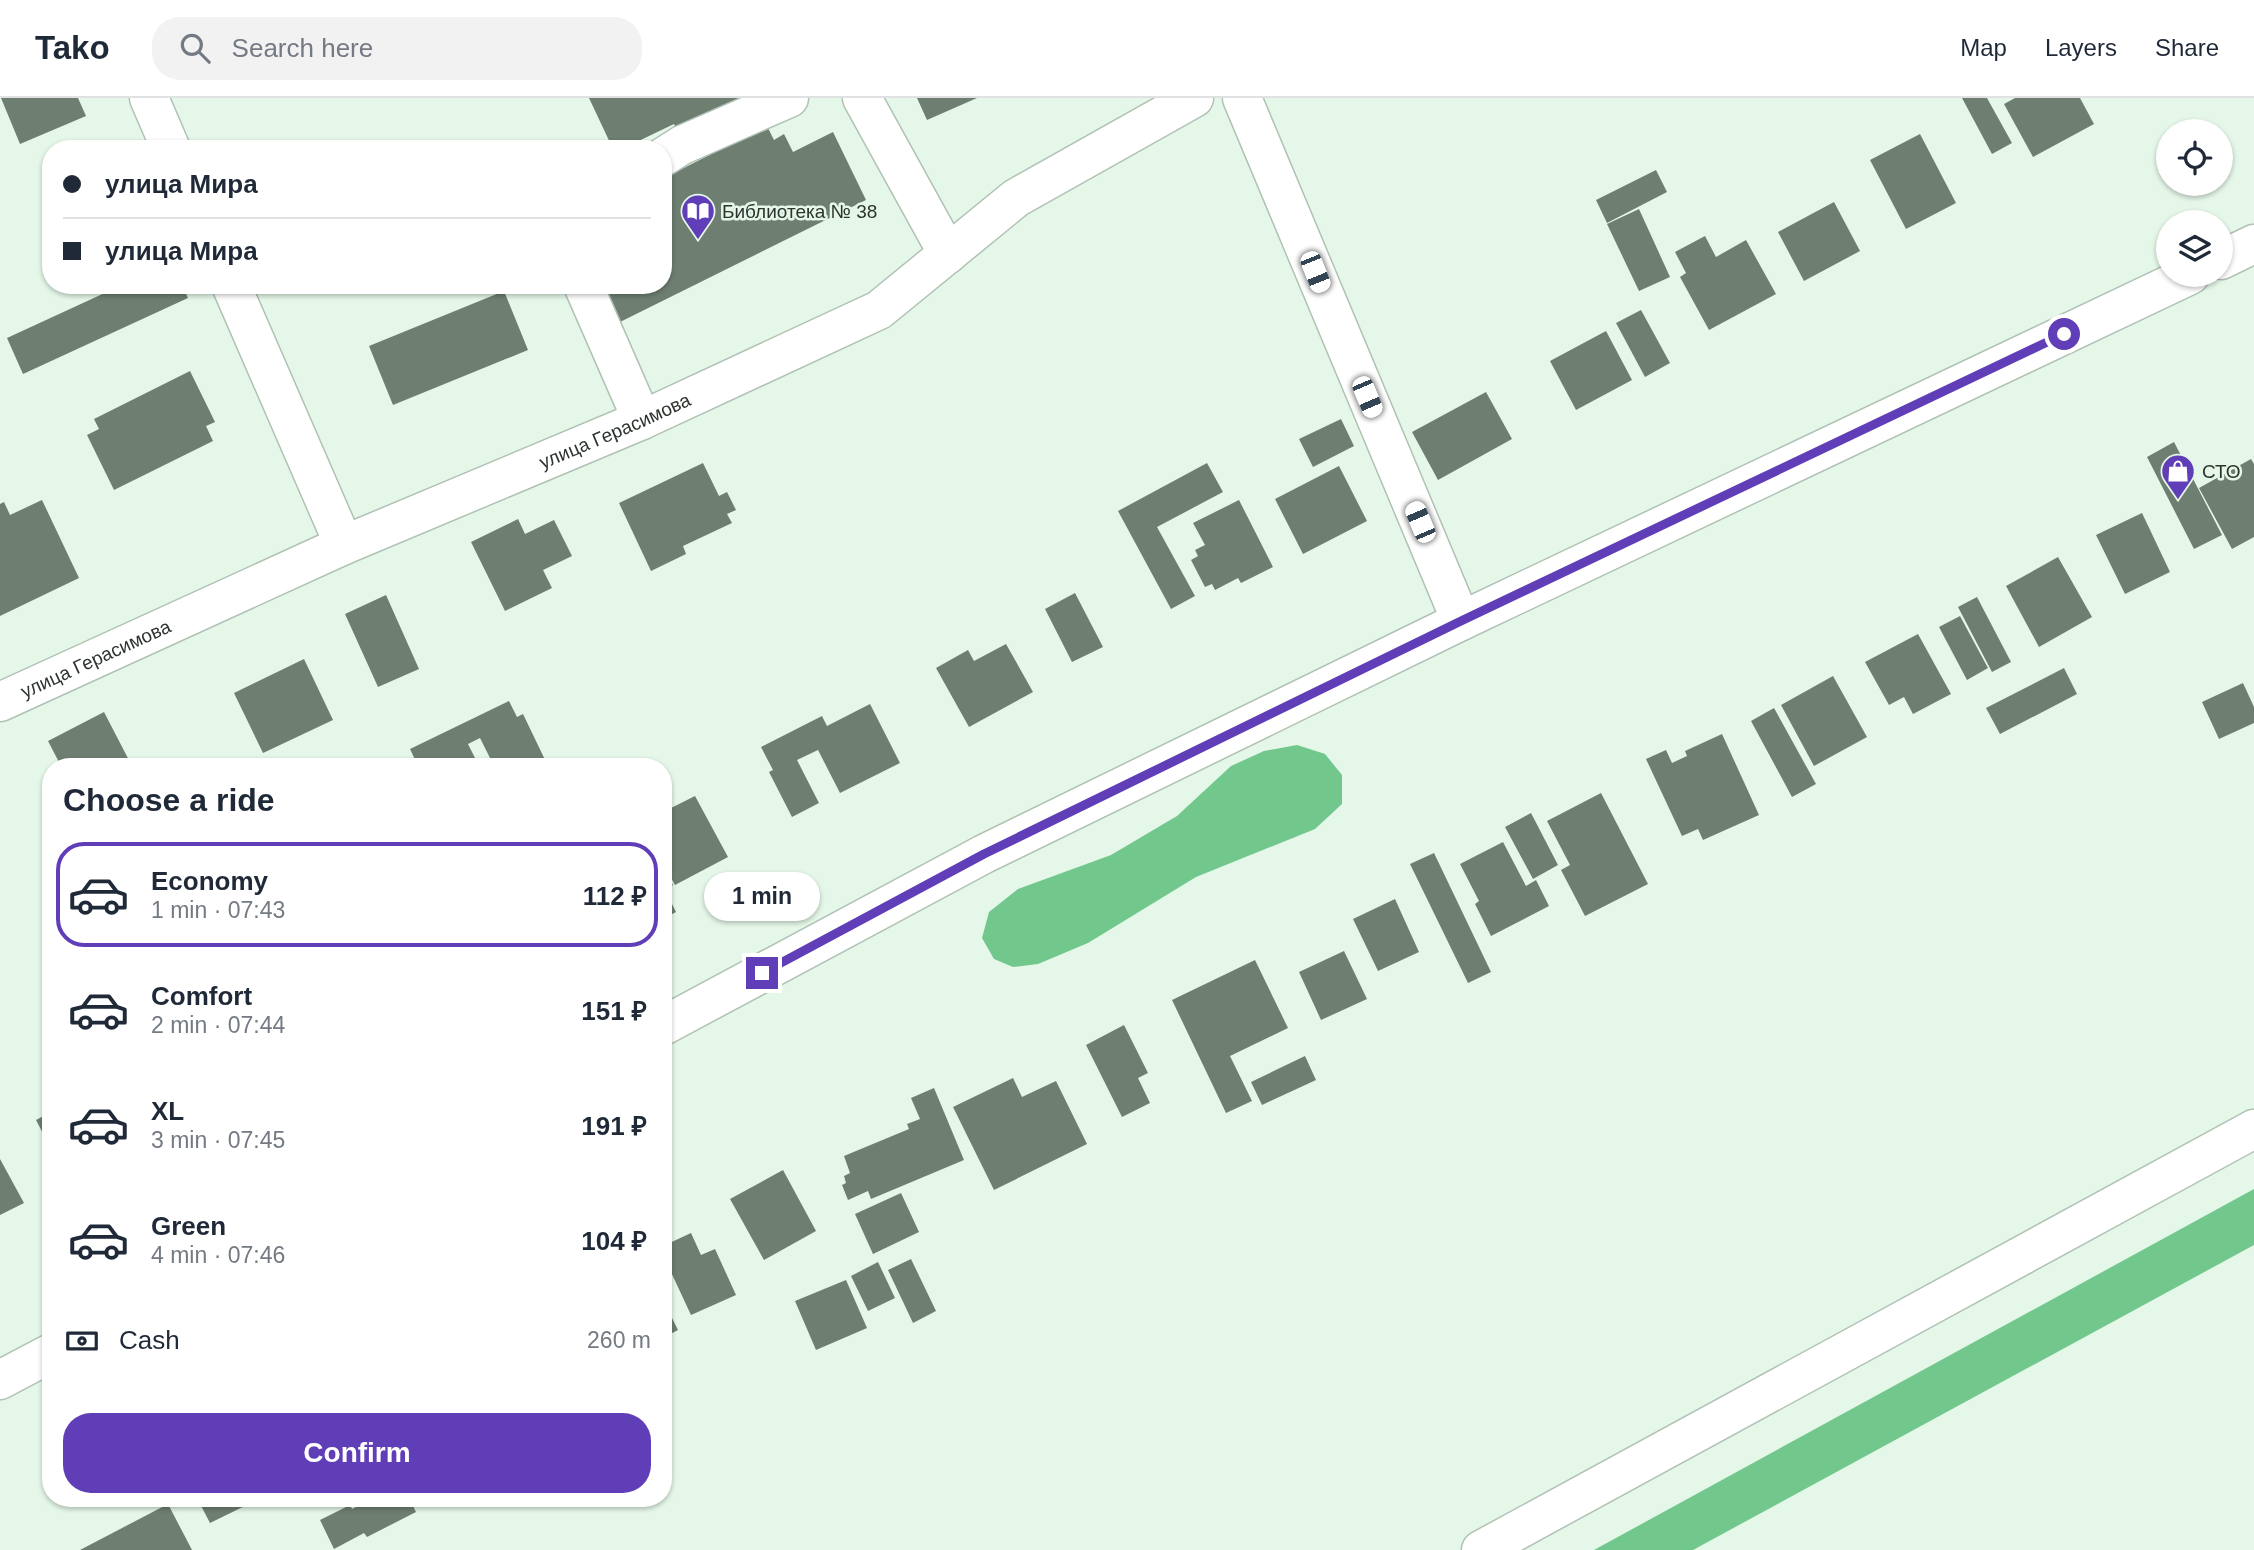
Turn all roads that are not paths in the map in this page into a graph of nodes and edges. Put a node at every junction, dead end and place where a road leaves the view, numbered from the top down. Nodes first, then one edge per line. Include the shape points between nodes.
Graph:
1 (149, 98) edge
2 (789, 98) edge
3 (862, 98) edge
4 (1194, 98) edge
5 (1242, 98) edge
6 (167, 140) edge
7 (672, 151) edge
8 (2254, 244) edge
9 (947, 254) junction
10 (2233, 254) edge
11 (2165, 287) edge
12 (235, 294) edge
13 (587, 294) edge
14 (642, 420) junction
15 (344, 545) junction
16 (1461, 621) junction
17 (0, 702) edge
18 (672, 1021) edge
19 (2254, 1129) edge
20 (42, 1358) edge
21 (0, 1380) edge
22 (1480, 1550) edge

1 - 6 main road
2 - 7 main road
3 - 9 main road
4 - 9 main road, улица Герасимова via 1016,198
5 - 16 main road
8 - 10 main road
9 - 14 main road, улица Герасимова via 879,310
11 - 16 main road
12 - 15 main road
13 - 14 main road
14 - 15 main road, улица Герасимова
15 - 17 main road, улица Герасимова
16 - 18 main road via 984,854
19 - 22 main road
20 - 21 main road

